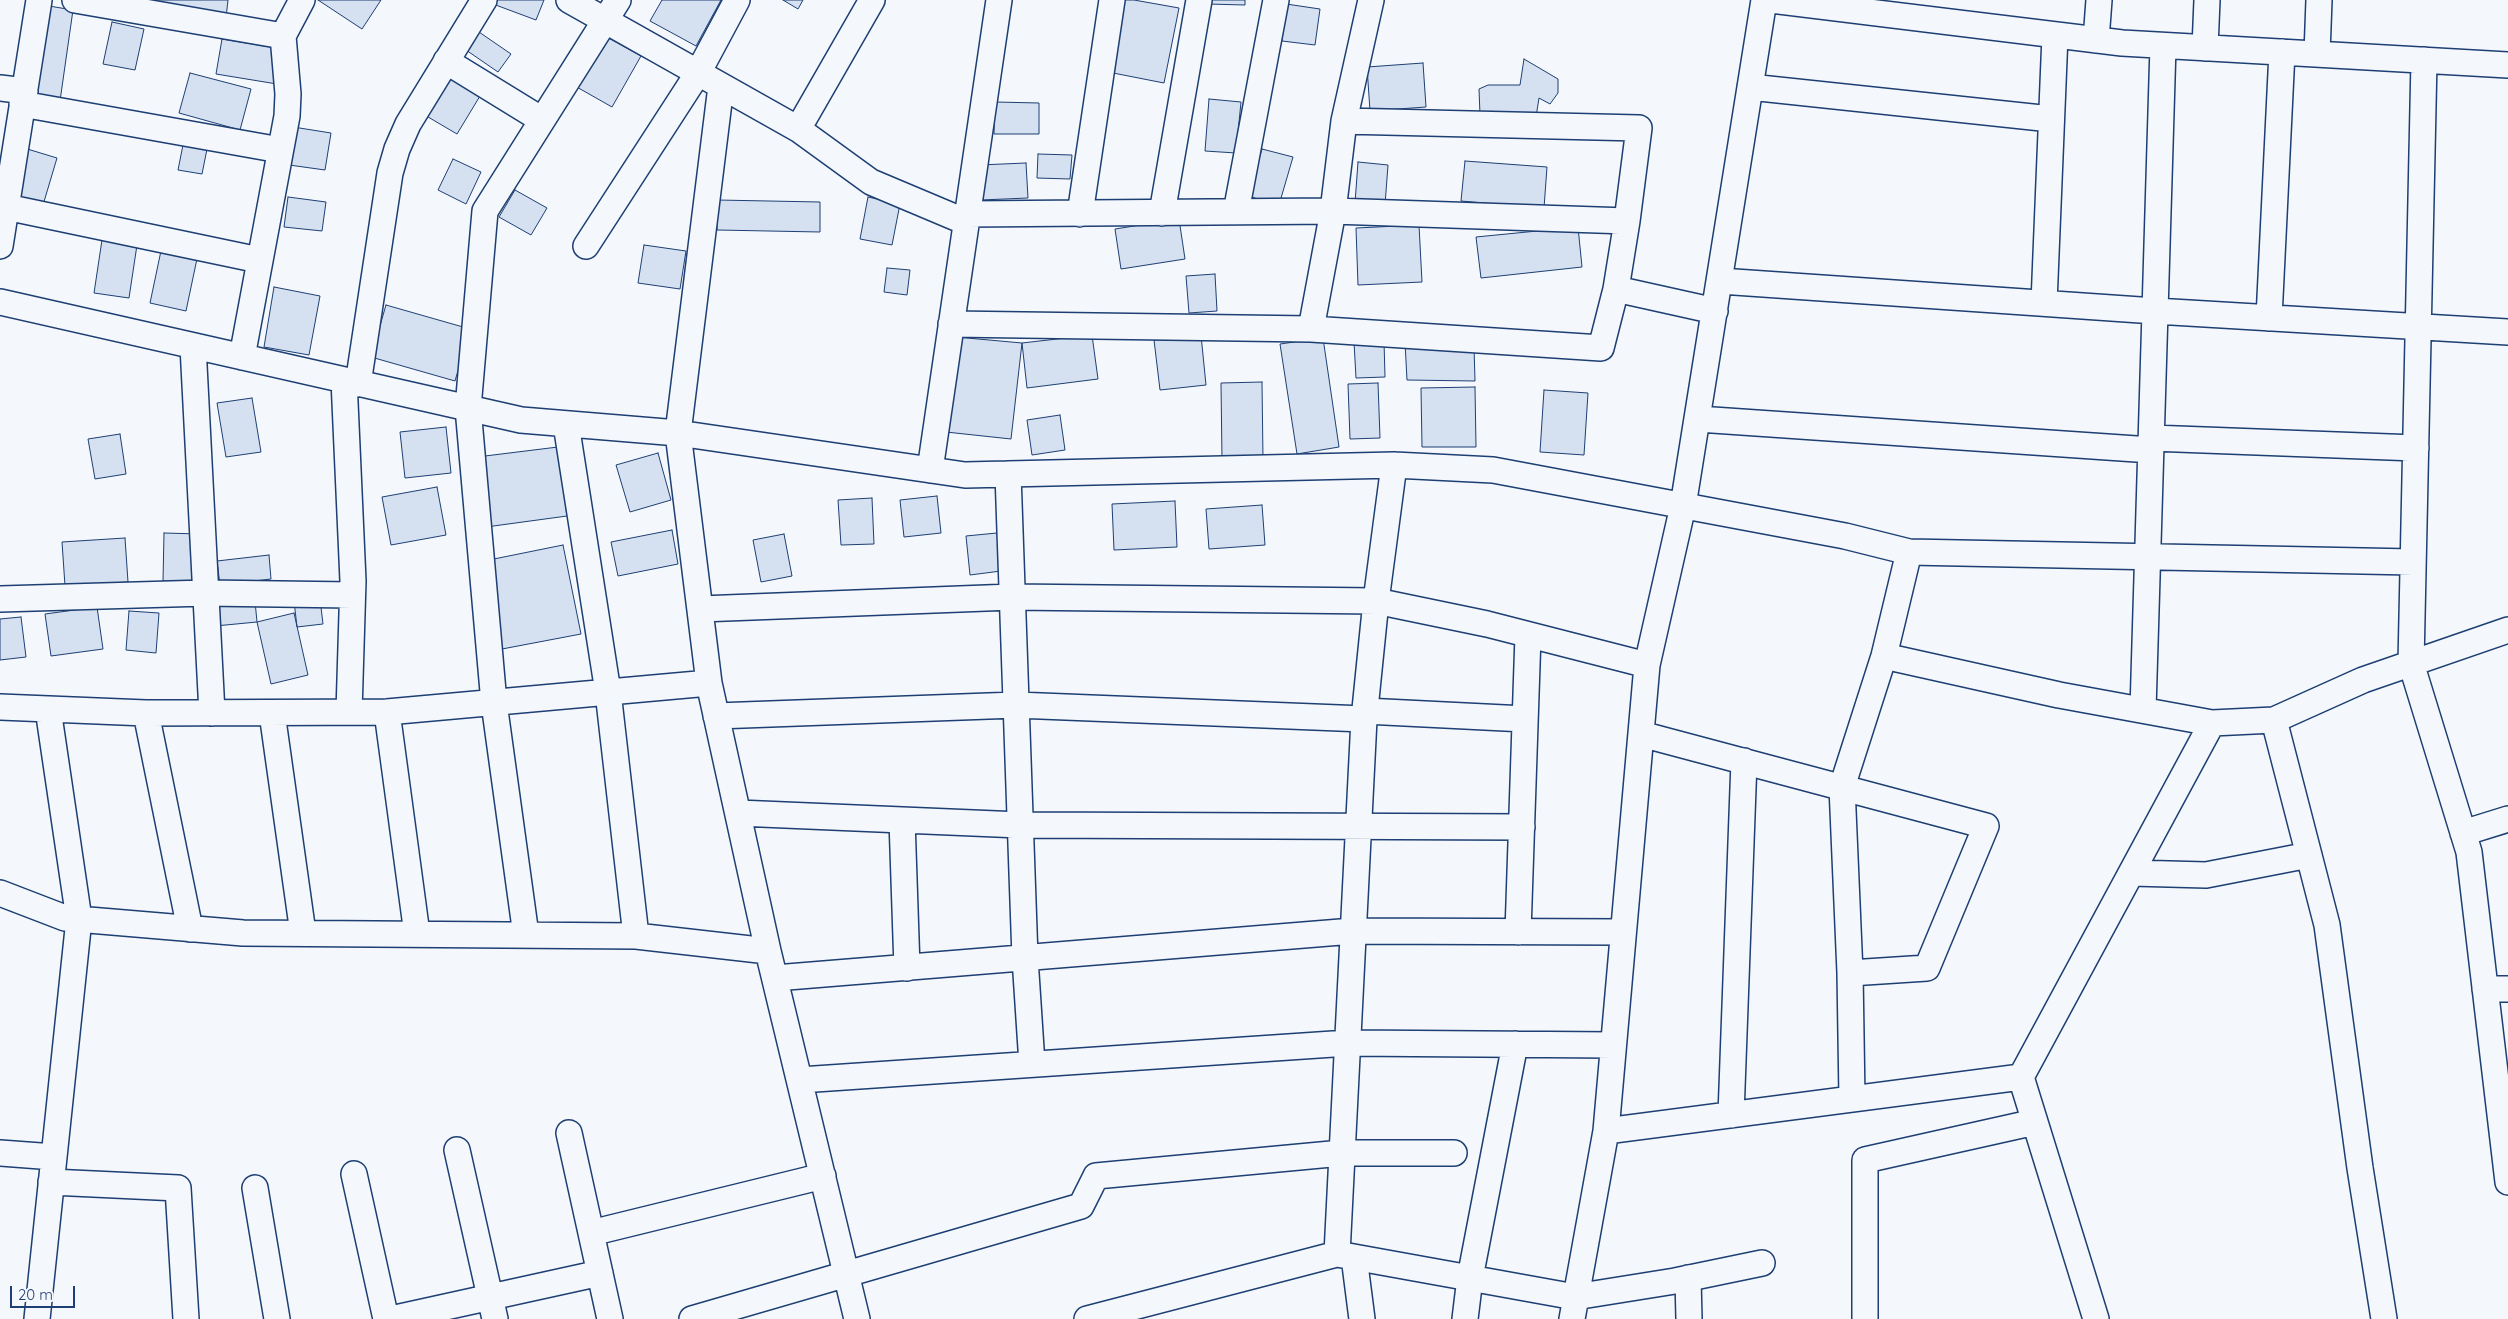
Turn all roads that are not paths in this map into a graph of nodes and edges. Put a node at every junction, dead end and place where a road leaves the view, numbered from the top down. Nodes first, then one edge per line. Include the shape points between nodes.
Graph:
1 (39, 0) edge
2 (75, 0) edge
3 (302, 0) edge
4 (484, 0) edge
5 (569, 0) edge
6 (738, 0) edge
7 (872, 0) edge
8 (998, 0) edge
9 (1112, 0) edge
10 (1199, 0) edge
11 (1276, 0) edge
12 (1371, 0) edge
13 (1764, 0) edge
14 (1771, 0) edge
15 (2098, 0) edge
16 (2207, 0) edge
17 (2319, 0) edge
18 (612, 10) edge
19 (2055, 35) junction
20 (283, 36) junction
21 (2096, 40) junction
22 (2163, 46) junction
23 (2205, 48) junction
24 (2282, 52) junction
25 (2317, 54) junction
26 (2424, 60) junction
27 (446, 61) junction
28 (2508, 65) edge
29 (698, 73) junction
30 (721, 86) junction
31 (1750, 87) junction
32 (0, 88) edge
33 (23, 98) junction
34 (2051, 119) junction
35 (542, 120) junction
36 (1344, 121) junction
37 (798, 129) junction
38 (280, 150) junction
39 (6, 207) junction
40 (1333, 211) junction
41 (1236, 212) junction
42 (1162, 213) junction
43 (1080, 214) junction
44 (967, 218) junction
45 (1627, 221) junction
46 (0, 246) edge
47 (586, 246) dead end
48 (259, 260) junction
49 (1720, 281) junction
50 (1616, 289) junction
51 (0, 302) edge
52 (2044, 303) junction
53 (1715, 310) junction
54 (2155, 311) junction
55 (2269, 318) junction
56 (951, 324) junction
57 (2418, 326) junction
58 (1311, 329) junction
59 (2508, 332) edge
60 (194, 346) junction
61 (242, 356) junction
62 (351, 382) junction
63 (468, 408) junction
64 (1698, 419) junction
65 (566, 424) junction
66 (678, 433) junction
67 (2151, 444) junction
68 (2416, 448) junction
69 (1394, 465) junction
70 (930, 470) junction
71 (1008, 474) junction
72 (1683, 506) junction
73 (1910, 552) junction
74 (2148, 556) junction
75 (2413, 562) junction
76 (206, 593) junction
77 (352, 595) junction
78 (1012, 597) junction
79 (0, 599) edge
80 (1376, 601) junction
81 (700, 610) junction
82 (2508, 630) edge
83 (1528, 634) junction
84 (1884, 656) junction
85 (2411, 663) junction
86 (1647, 665) junction
87 (709, 683) junction
88 (608, 692) junction
89 (494, 703) junction
90 (1016, 705) junction
91 (0, 707) edge
92 (48, 709) junction
93 (2143, 710) junction
94 (272, 712) junction
95 (349, 712) junction
96 (387, 712) junction
97 (146, 713) junction
98 (212, 713) junction
99 (1364, 715) junction
100 (716, 716) junction
101 (1525, 719) junction
102 (2274, 720) junction
103 (2212, 723) junction
104 (1641, 734) junction
105 (1744, 761) junction
106 (1842, 787) junction
107 (738, 813) junction
108 (2508, 819) edge
109 (902, 820) junction
110 (1020, 825) junction
111 (1359, 827) junction
112 (1522, 827) junction
113 (2463, 833) junction
114 (2309, 855) junction
115 (2132, 872) junction
116 (0, 893) edge
117 (79, 919) junction
118 (190, 929) junction
119 (1353, 931) junction
120 (1518, 932) junction
121 (1623, 932) junction
122 (303, 934) junction
123 (417, 934) junction
124 (526, 935) junction
125 (636, 936) junction
126 (768, 950) junction
127 (1025, 958) junction
128 (906, 968) junction
129 (1850, 973) junction
130 (775, 978) junction
131 (2496, 989) edge
132 (1348, 1044) junction
133 (1515, 1044) junction
134 (1613, 1045) junction
135 (1032, 1064) junction
136 (2021, 1077) junction
137 (800, 1080) junction
138 (1852, 1099) junction
139 (1731, 1115) junction
140 (2035, 1122) junction
141 (1606, 1131) junction
142 (568, 1133) dead end
143 (458, 1150) dead end
144 (0, 1153) edge
145 (1342, 1153) junction
146 (1454, 1153) dead end
147 (54, 1157) junction
148 (2507, 1168) edge
149 (354, 1174) dead end
150 (823, 1176) junction
151 (51, 1182) junction
152 (256, 1188) dead end
153 (591, 1233) junction
154 (1346, 1256) junction
155 (1762, 1263) dead end
156 (600, 1273) junction
157 (847, 1275) junction
158 (1470, 1278) junction
159 (1688, 1278) junction
160 (1574, 1308) edge
161 (492, 1309) edge
162 (37, 1319) edge
163 (186, 1319) edge
164 (277, 1319) edge
165 (386, 1319) edge
166 (391, 1319) edge
167 (610, 1319) edge
168 (692, 1319) edge
169 (857, 1319) edge
170 (1087, 1319) edge
171 (1362, 1319) edge
172 (1466, 1319) edge
173 (1689, 1319) edge
174 (1865, 1319) edge
175 (2096, 1319) edge
176 (2384, 1319) edge

1 - 33 street
2 - 20 street
3 - 20 street
4 - 27 street
5 - 18 street
6 - 29 street
7 - 37 street
8 - 44 street
9 - 43 street
10 - 42 street
11 - 41 street
12 - 36 street
13 - 31 street
14 - 19 street
15 - 21 street
16 - 23 street
17 - 25 street
18 - 29 street
18 - 35 street
19 - 21 street
19 - 34 street
20 - 38 street via 288,94
21 - 22 street
22 - 23 street
22 - 54 street
23 - 24 street
24 - 25 street
24 - 55 street
25 - 26 street
26 - 28 street
26 - 57 street
27 - 35 street
27 - 62 street via 408,124 390,173
29 - 30 street
29 - 47 street
30 - 37 street
30 - 66 street
31 - 34 street
31 - 49 street
32 - 33 street
33 - 38 street
33 - 39 street
34 - 52 street
35 - 63 street via 485,211
36 - 40 street
36 - 45 street via 1640,128
37 - 44 street via 871,182
38 - 48 street
39 - 46 street
39 - 48 street
40 - 41 street
40 - 45 street
40 - 58 street
41 - 42 street
42 - 43 street
43 - 44 street
44 - 56 street
45 - 50 street
48 - 61 street
49 - 52 street
49 - 53 street
50 - 53 street
50 - 58 street via 1601,348
51 - 60 street
52 - 54 street
53 - 64 street
54 - 55 street
54 - 67 street
55 - 57 street
56 - 58 street
56 - 70 street
57 - 59 street
57 - 68 street
60 - 61 street
60 - 76 street
61 - 62 street
62 - 63 street
62 - 77 street
63 - 65 street via 522,420
63 - 89 street
64 - 67 street
64 - 72 street
65 - 66 street
65 - 88 street
66 - 70 street
66 - 81 street
67 - 68 street
67 - 74 street
68 - 75 street
69 - 71 street
69 - 72 street via 1493,470
69 - 80 street
70 - 71 street via 965,475
71 - 78 street
72 - 73 street via 1845,536
72 - 86 street
73 - 74 street
73 - 84 street
74 - 75 street
74 - 93 street
75 - 85 street
76 - 77 street
76 - 79 street
76 - 98 street
77 - 95 street
78 - 80 street
78 - 81 street
78 - 90 street
80 - 83 street
80 - 99 street
81 - 87 street
82 - 85 street
83 - 86 street
83 - 101 street
84 - 93 street
84 - 106 street
85 - 102 street via 2363,680
85 - 113 street
86 - 104 street
87 - 88 street
87 - 100 street
88 - 89 street
88 - 125 street
89 - 96 street
89 - 124 street
90 - 99 street
90 - 100 street
90 - 110 street
91 - 92 street
92 - 97 street
92 - 117 street
93 - 103 street
94 - 95 street
94 - 98 street
94 - 122 street
95 - 96 street
96 - 123 street
97 - 98 street
97 - 118 street
99 - 101 street
99 - 111 street
100 - 107 street
101 - 112 street
102 - 103 street
102 - 114 street
103 - 115 street
104 - 105 street
104 - 121 street
105 - 106 street
105 - 139 street
106 - 129 street
106 - 129 street via 1986,826 1927,968
107 - 109 street
107 - 126 street
108 - 113 street
109 - 110 street
109 - 128 street
110 - 111 street
110 - 127 street
111 - 112 street
111 - 119 street
112 - 120 street
113 - 131 street
114 - 115 street via 2206,874
114 - 176 street via 2327,925
115 - 136 street
116 - 117 street via 65,918
117 - 118 street
117 - 147 street
118 - 122 street
119 - 120 street
119 - 127 street
119 - 132 street
120 - 121 street
121 - 134 street
122 - 123 street
123 - 124 street
124 - 125 street
125 - 126 street
126 - 130 street
127 - 128 street
127 - 135 street
128 - 130 street
129 - 138 street
130 - 137 street
131 - 148 street
132 - 133 street
132 - 135 street
132 - 145 street
133 - 134 street
133 - 158 street
134 - 141 street
135 - 137 street
136 - 138 street
136 - 140 street
137 - 150 street
138 - 139 street
139 - 141 street
140 - 174 street via 1865,1160
140 - 175 street
141 - 160 street
142 - 153 street
143 - 161 street
144 - 147 street
145 - 146 street
145 - 154 street
145 - 157 street via 1096,1176 1081,1206
147 - 151 street
149 - 165 street
150 - 153 street
150 - 157 street
151 - 162 street
151 - 163 street via 178,1188
152 - 164 street
153 - 156 street
154 - 158 street
154 - 170 street
154 - 171 street
155 - 159 street
156 - 161 street
156 - 167 street
157 - 168 street
157 - 169 street
158 - 160 street
158 - 172 street
159 - 160 street
159 - 173 street
161 - 166 street

